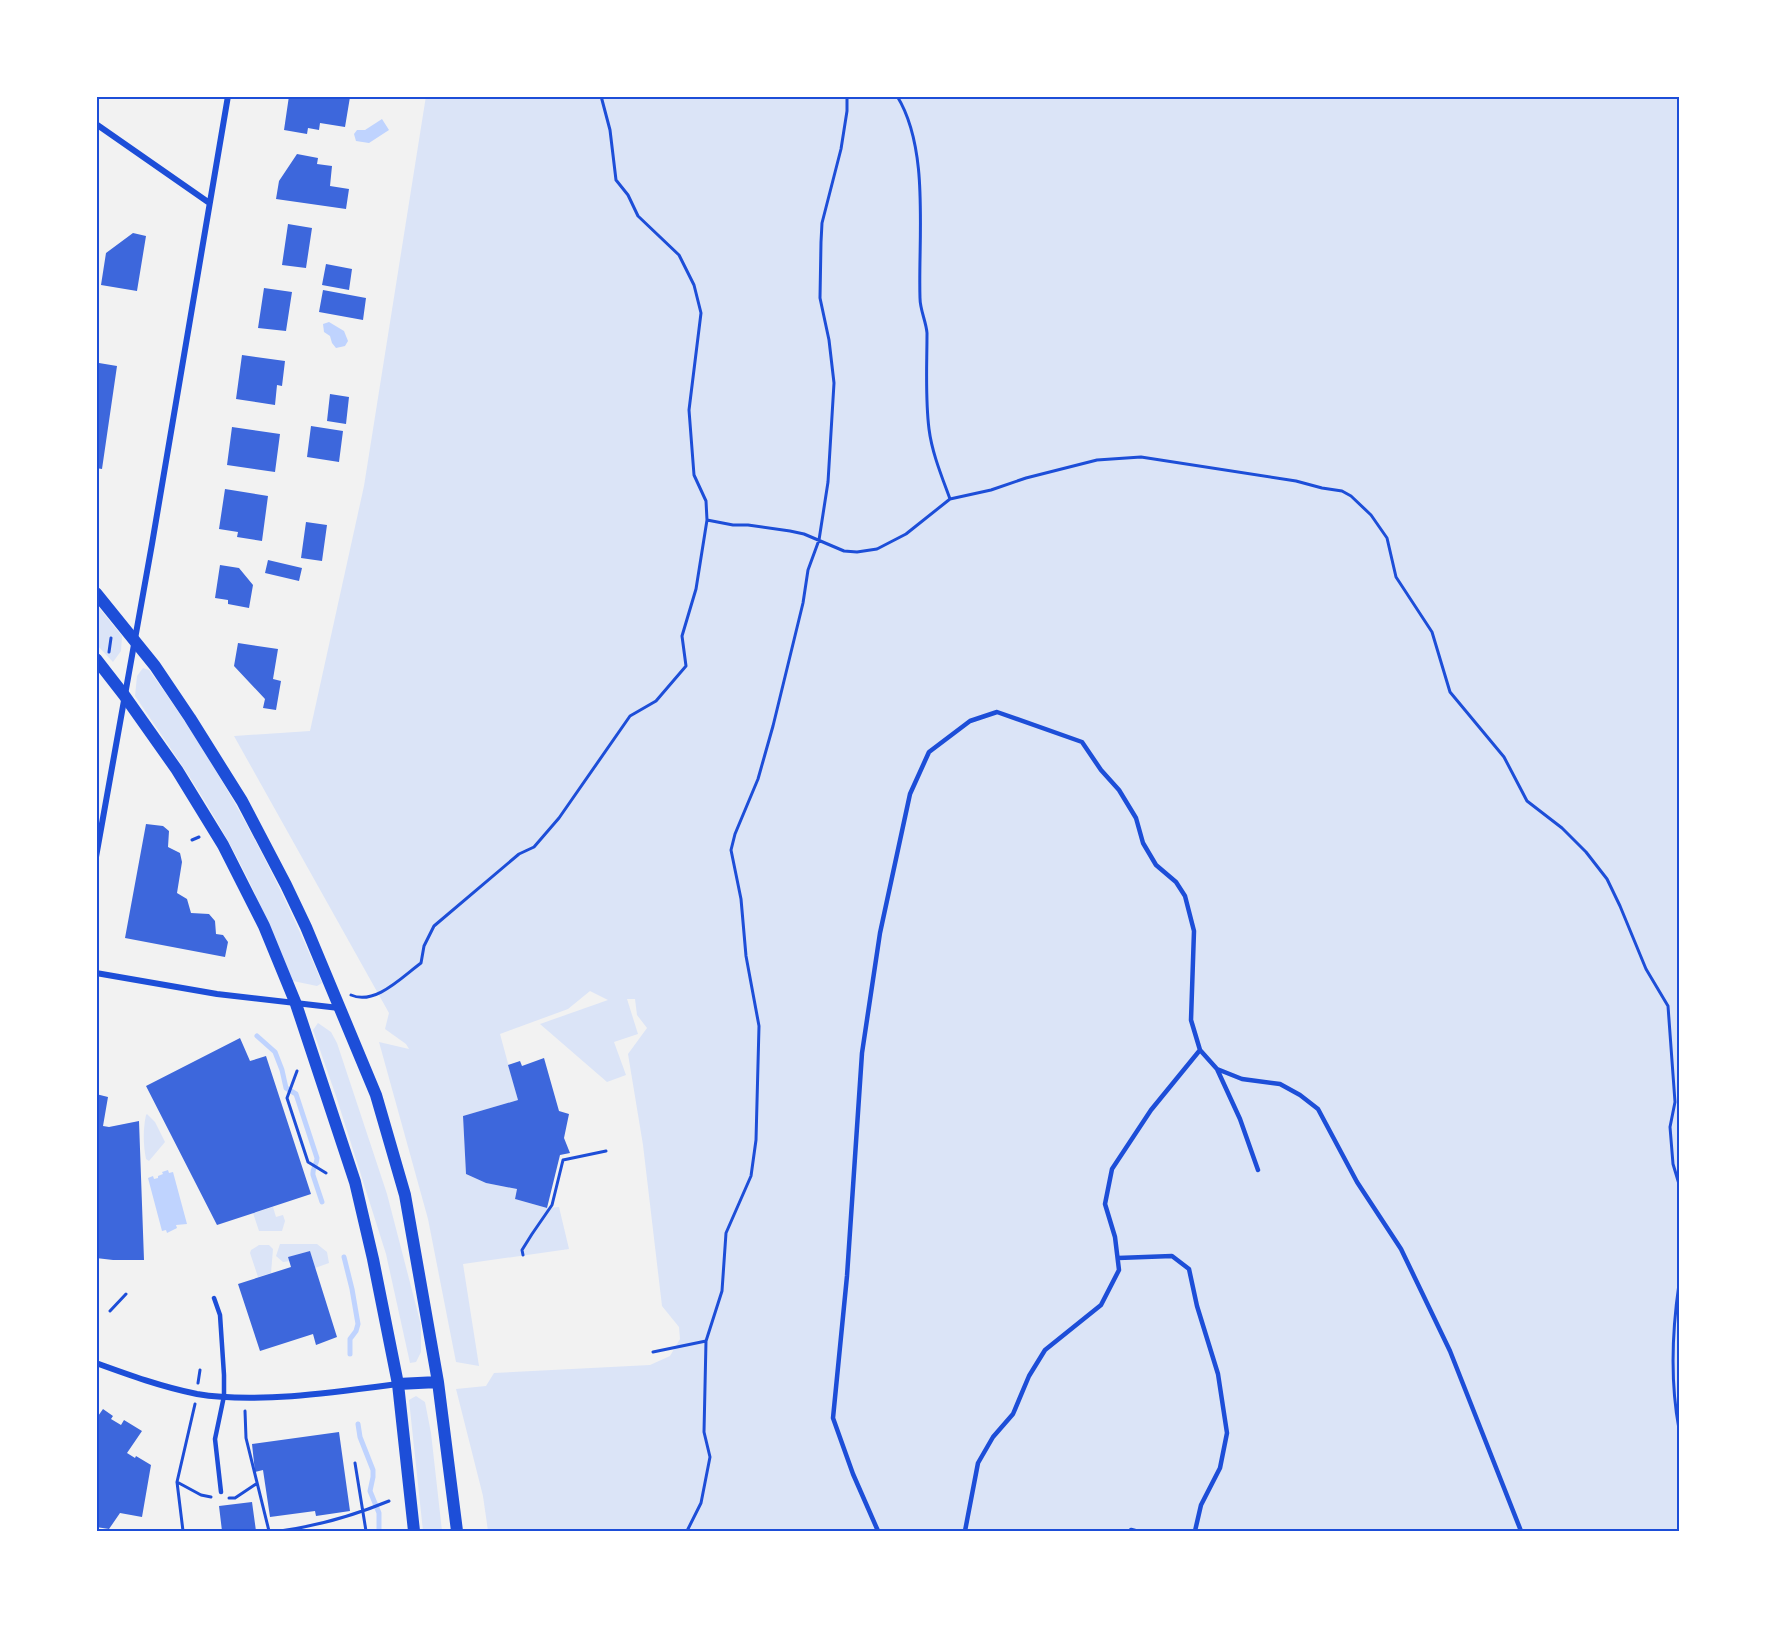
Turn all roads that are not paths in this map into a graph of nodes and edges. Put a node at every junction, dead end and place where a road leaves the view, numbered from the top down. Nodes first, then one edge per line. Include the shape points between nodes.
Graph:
1 (228, 96) edge
2 (96, 124) edge
3 (208, 202) junction
4 (96, 593) edge
5 (135, 640) junction
6 (102, 659) edge
7 (124, 695) junction
8 (96, 857) edge
9 (96, 973) edge
10 (296, 1004) junction
11 (339, 1008) junction
12 (1200, 1050) junction
13 (1217, 1069) junction
14 (1258, 1170) dead end
15 (1118, 1258) junction
16 (214, 1298) dead end
17 (96, 1363) edge
18 (438, 1382) junction
19 (398, 1384) junction
20 (224, 1396) junction
21 (221, 1492) dead end
22 (414, 1531) edge
23 (457, 1531) edge
24 (878, 1531) edge
25 (965, 1531) edge
26 (1195, 1531) edge
27 (1521, 1531) edge

1 - 3 street
2 - 3 street
3 - 5 street
4 - 5 main road
5 - 7 street
5 - 11 main road via 242,801 301,916
6 - 7 main road
7 - 8 street
7 - 10 main road via 223,845 264,926
9 - 10 street
10 - 11 street
10 - 19 main road via 355,1182
11 - 18 main road via 376,1095 405,1194
12 - 13 lane
12 - 15 lane via 1151,1110 1112,1169 1105,1204
12 - 24 lane via 1191,1020 1194,931 1185,896 1156,865 1143,843 1136,818 1082,742 997,712 970,721 945,738 929,752 910,794 880,933 862,1053 833,1418
13 - 14 lane
13 - 27 lane via 1242,1079 1280,1084 1318,1109 1357,1182 1401,1249 1450,1351
15 - 25 lane via 1119,1270 1101,1305 1045,1350 1013,1414 978,1463
15 - 26 lane via 1172,1256 1189,1269 1218,1374 1227,1433 1220,1468 1201,1506
16 - 20 lane via 220,1315
17 - 20 street via 141,1380 197,1394
18 - 19 main road
18 - 23 main road
19 - 20 street via 275,1397
19 - 22 main road
20 - 21 lane via 215,1438

